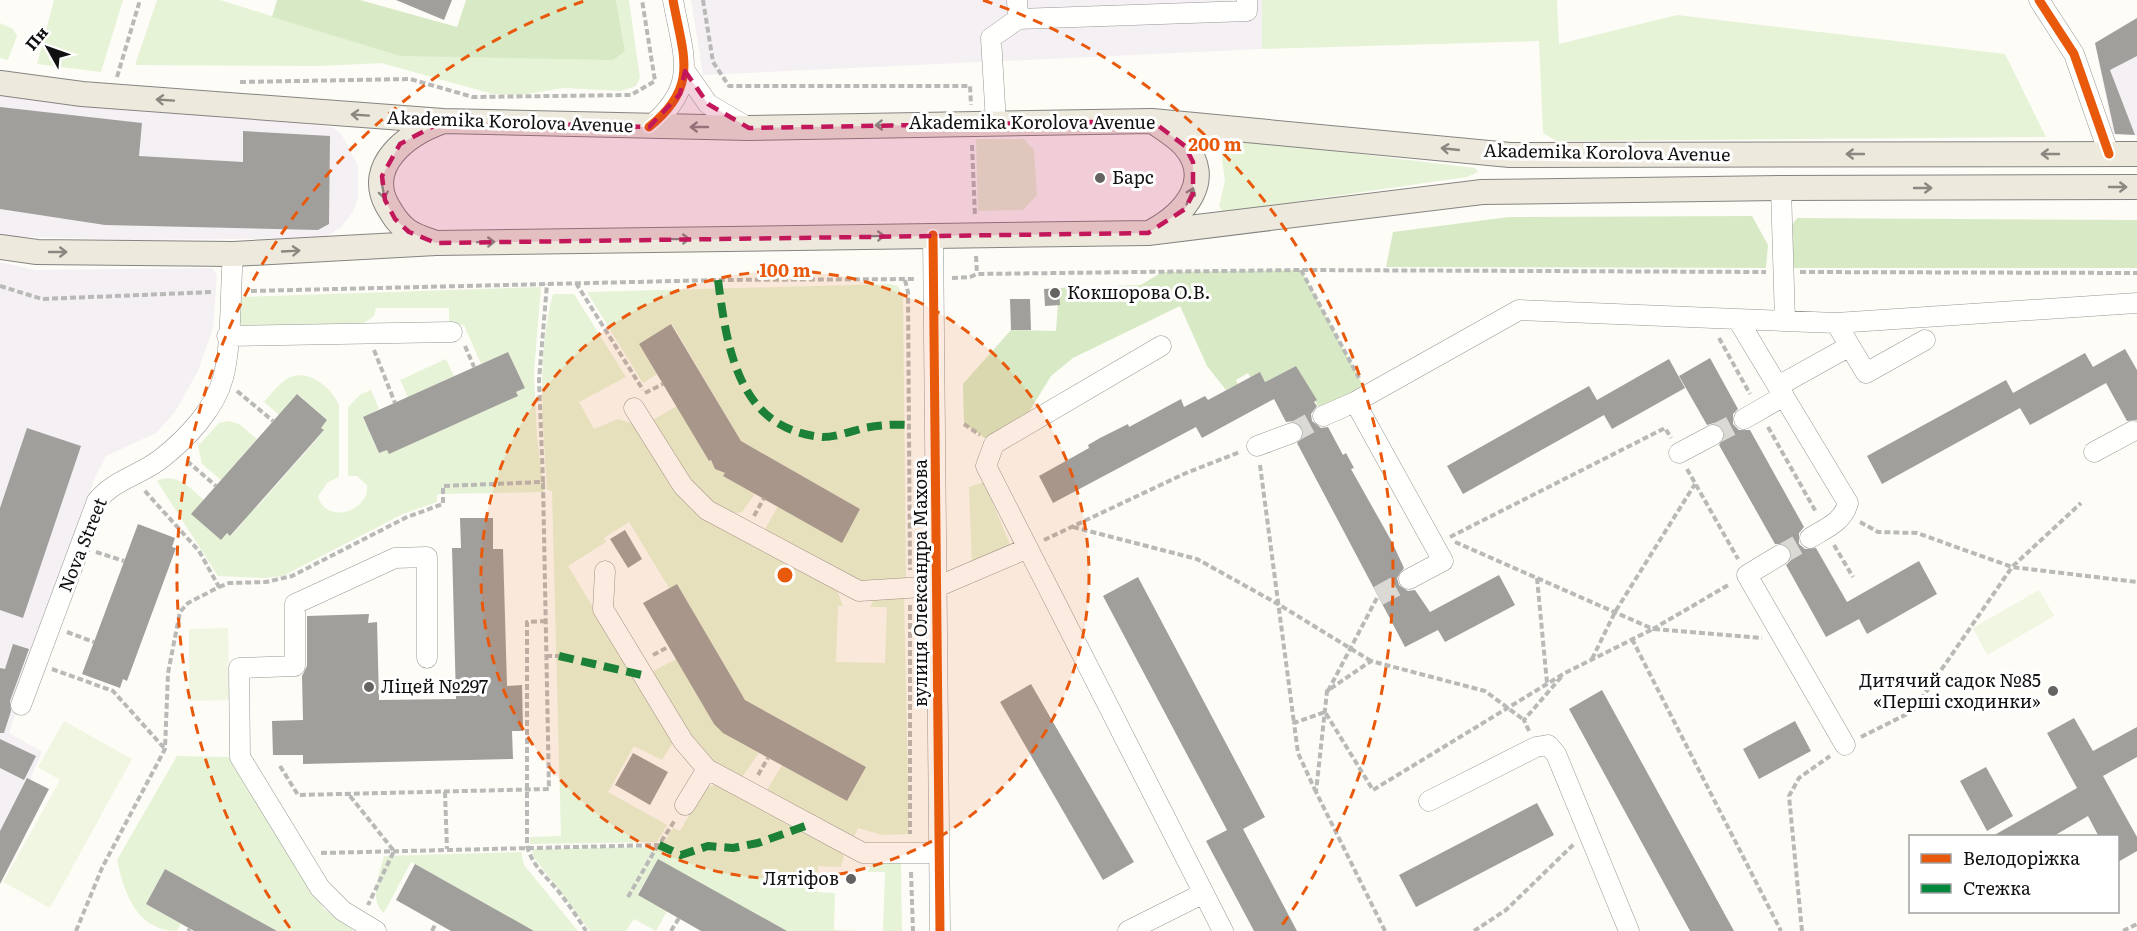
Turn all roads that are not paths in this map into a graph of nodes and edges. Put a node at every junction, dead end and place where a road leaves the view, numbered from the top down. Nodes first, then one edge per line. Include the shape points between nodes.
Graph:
1 (673, 0) edge
2 (1247, 0) edge
3 (2039, 0) edge
4 (1017, 9) edge
5 (685, 71) junction
6 (0, 83) edge
7 (443, 121) junction
8 (1152, 121) junction
9 (996, 123) junction
10 (649, 127) junction
11 (749, 128) junction
12 (2109, 154) junction
13 (2137, 154) edge
14 (2137, 187) edge
15 (1781, 188) junction
16 (1148, 233) junction
17 (933, 235) junction
18 (436, 243) junction
19 (0, 247) edge
20 (233, 254) junction
21 (2137, 303) edge
22 (1738, 320) junction
23 (1785, 321) junction
24 (1836, 323) junction
25 (452, 332) dead end
26 (227, 336) junction
27 (1925, 340) dead end
28 (1161, 346) dead end
29 (1850, 346) junction
30 (1781, 391) junction
31 (1361, 398) junction
32 (642, 405) road end
33 (1751, 415) tunnel mouth
34 (1323, 416) tunnel mouth
35 (2133, 431) dead end
36 (1292, 433) tunnel mouth
37 (1713, 435) tunnel mouth
38 (1257, 446) road end
39 (2094, 452) dead end
40 (1679, 453) road end
41 (1818, 533) tunnel mouth
42 (1028, 548) junction
43 (1780, 555) tunnel mouth
44 (605, 571) dead end
45 (1409, 579) tunnel mouth
46 (939, 586) junction
47 (427, 658) dead end
48 (21, 705) dead end
49 (1845, 745) road end
50 (707, 769) junction
51 (1429, 801) dead end
52 (685, 805) road end
53 (939, 853) junction
54 (1202, 894) junction
55 (368, 927) edge
56 (940, 931) edge
57 (1128, 931) edge
58 (1222, 931) edge
59 (1629, 931) edge

1 - 5 street
2 - 4 street via 1247,11
3 - 12 street via 2074,54
4 - 9 street via 991,38
5 - 10 street via 680,94 667,113
5 - 11 street via 708,104
7 -> 6 main road, Akademika Korolova Avenue via 82,94
7 - 10 main road, Akademika Korolova Avenue
7 -> 18 main road via 400,144 382,176 384,200 395,219 409,232
8 - 9 main road, Akademika Korolova Avenue
12 -> 8 main road, Akademika Korolova Avenue via 1510,155
16 -> 8 main road via 1185,209 1196,177 1185,146
9 -> 11 main road, Akademika Korolova Avenue
11 -> 10 main road, Akademika Korolova Avenue
12 - 13 main road, Akademika Korolova Avenue
15 -> 14 main road, Akademika Korolova Avenue
15 - 16 main road, Akademika Korolova Avenue via 1482,192
15 - 23 street
16 - 17 main road, Akademika Korolova Avenue
18 -> 17 main road, Akademika Korolova Avenue
17 - 46 street, вулиця Олександра Махова
20 -> 18 main road, Akademika Korolova Avenue
19 -> 20 main road, Akademika Korolova Avenue via 37,252
20 - 26 street, Nova Street
21 - 24 street
22 - 23 street
22 - 30 street
22 - 31 street via 1519,310
23 - 24 street
24 - 29 street
25 - 26 street
26 - 48 street, Nova Street via 223,379 206,412 174,449 155,464 106,489 97,501
27 - 29 street via 1866,373
28 - 42 street via 994,444 986,466
29 - 30 street
30 - 33 street
30 - 41 street via 1848,503 1845,513
31 - 34 street
31 - 45 street via 1443,561
32 - 46 street via 683,486 707,510 859,591
35 - 39 street
36 - 38 street
37 - 40 street
42 - 46 street
42 - 54 street
43 - 49 street via 1747,575
44 - 50 street via 603,609 683,741
46 - 53 street, вулиця Олександра Махова
47 - 55 street via 427,556 395,558 295,604 295,666 238,668 240,757 330,901
50 - 52 street
50 - 53 street via 863,853
51 - 59 street via 1536,747 1548,745 1556,754
53 - 56 street, вулиця Олександра Махова
54 - 57 street
54 - 58 street

